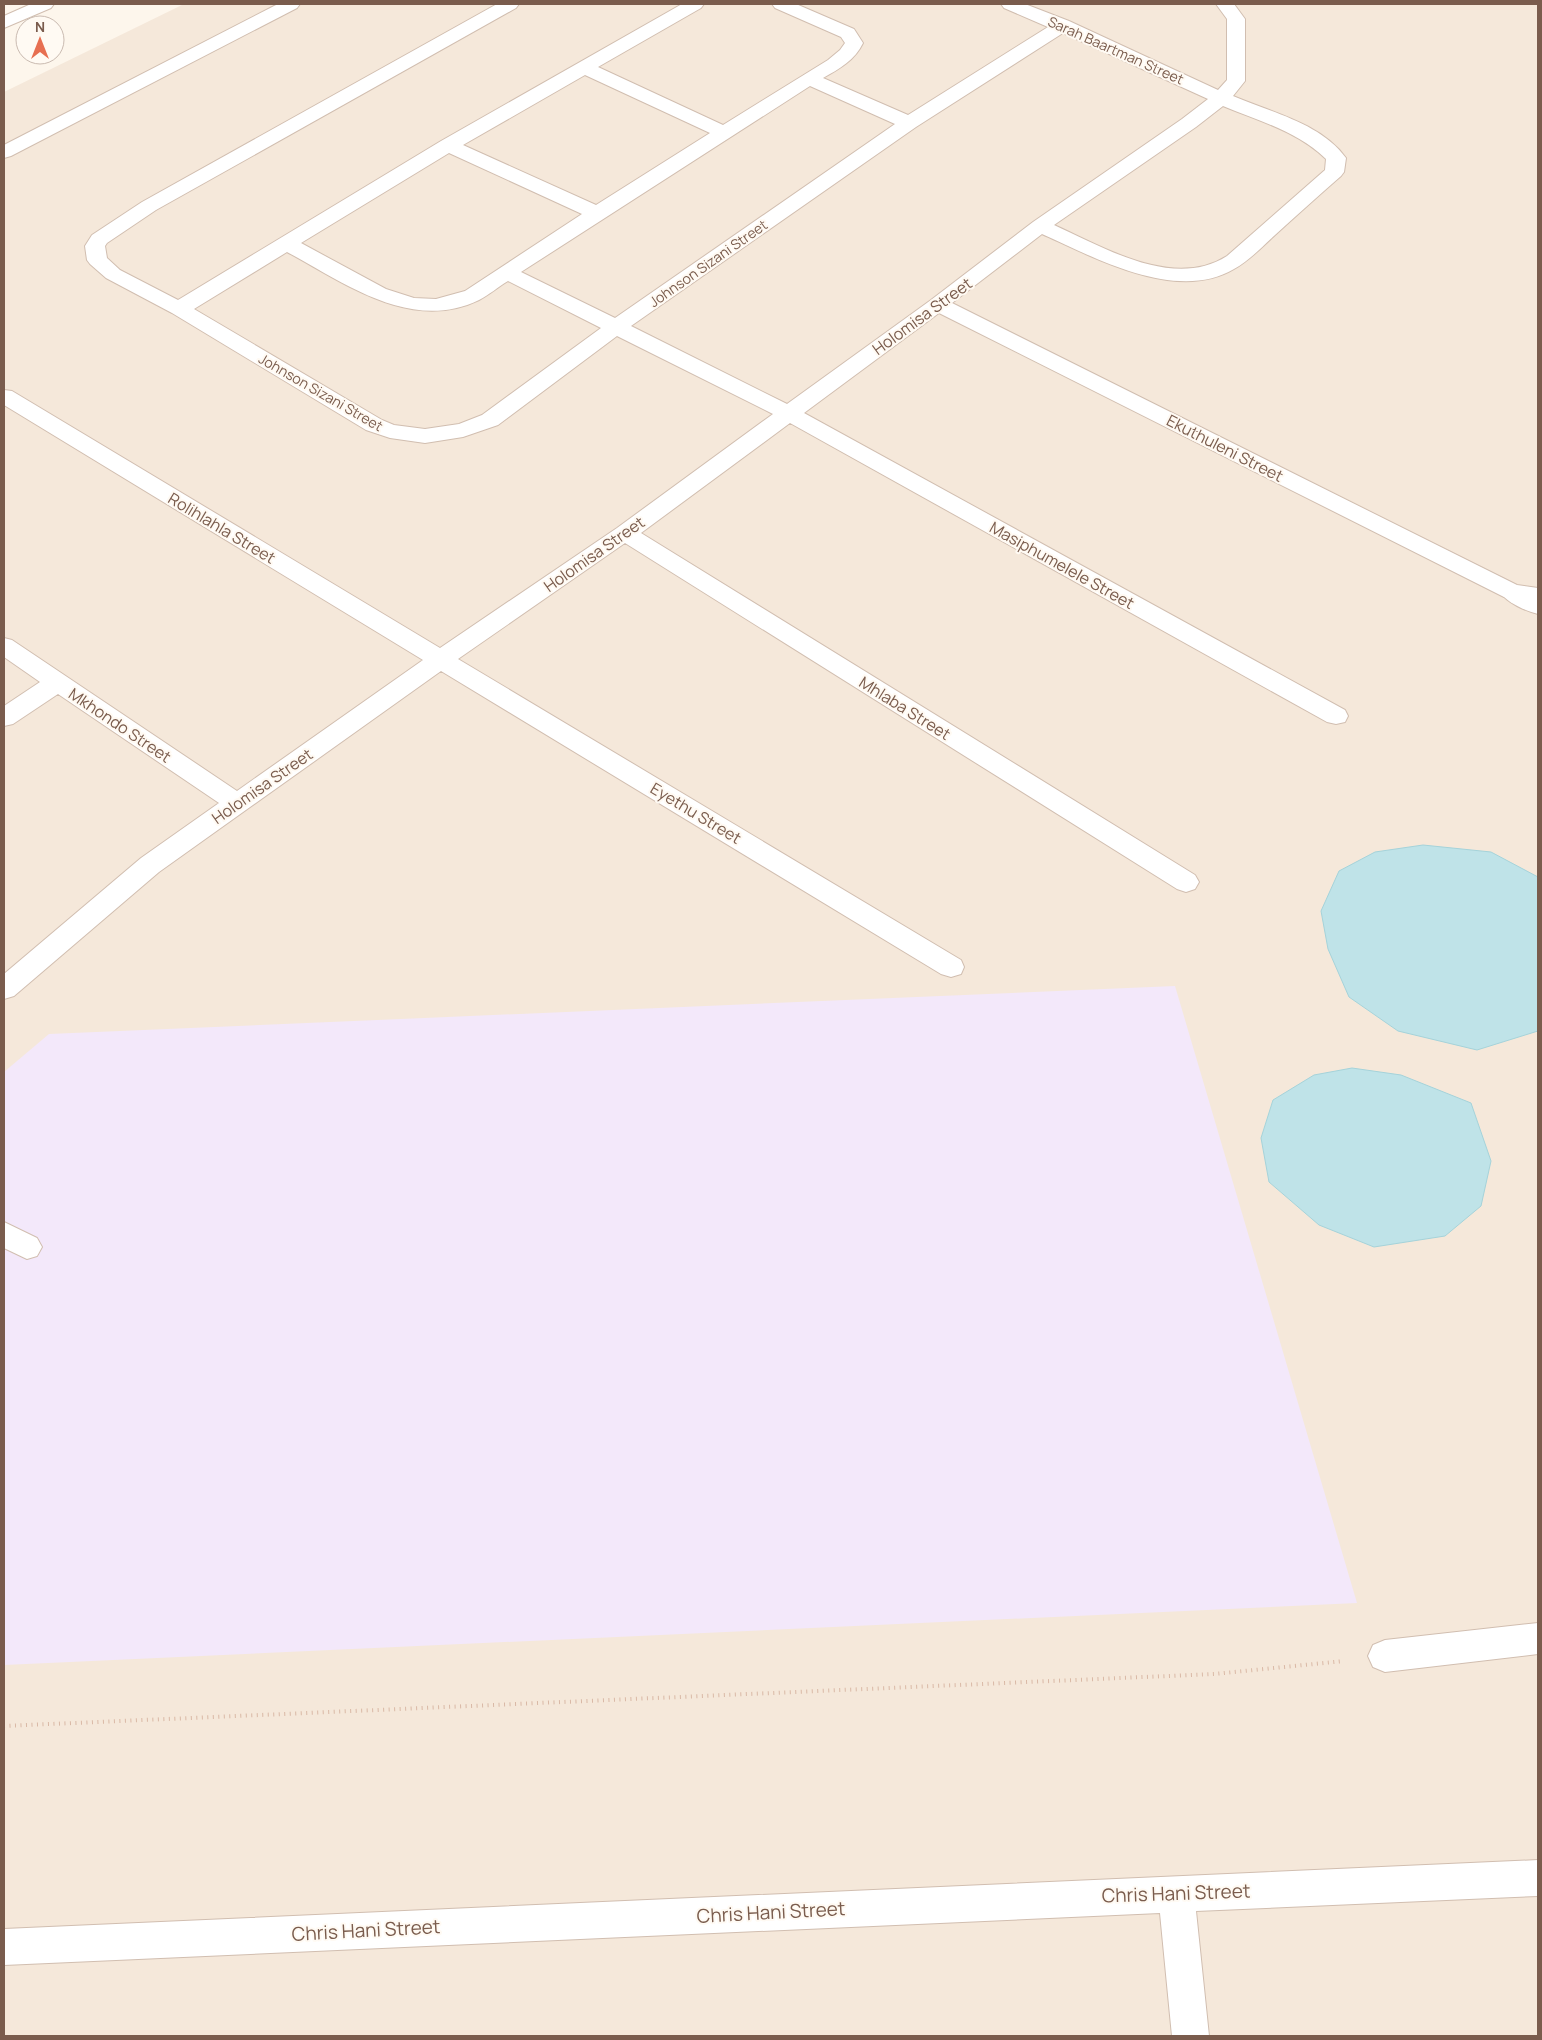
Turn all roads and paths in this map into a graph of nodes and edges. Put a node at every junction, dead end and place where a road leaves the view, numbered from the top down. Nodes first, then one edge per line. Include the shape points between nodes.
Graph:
1 (44, 4) edge
2 (291, 4) edge
3 (510, 4) edge
4 (695, 4) edge
5 (781, 4) edge
6 (1010, 4) edge
7 (1225, 4) edge
8 (4, 23) edge
9 (1062, 25) junction
10 (583, 67) junction
11 (809, 79) junction
12 (1221, 98) junction
13 (908, 123) junction
14 (723, 132) junction
15 (448, 145) junction
16 (4, 152) edge
17 (597, 213) junction
18 (1040, 226) junction
19 (286, 244) junction
20 (508, 273) junction
21 (938, 304) junction
22 (179, 309) junction
23 (617, 326) junction
24 (4, 396) edge
25 (788, 413) junction
26 (625, 534) junction
27 (1512, 592) junction
28 (1538, 596) edge
29 (1538, 606) edge
30 (4, 646) edge
31 (441, 659) junction
32 (58, 682) junction
33 (1336, 716) dead end
34 (4, 718) edge
35 (237, 803) junction
36 (1186, 882) dead end
37 (951, 967) dead end
38 (4, 989) edge
39 (1538, 1638) edge
40 (1385, 1656) joint
41 (4, 1726) edge
42 (1538, 1878) edge
43 (1176, 1893) junction
44 (4, 1947) edge
45 (1191, 2036) edge

1 - 8 street
2 - 16 street
3 - 22 street, Johnson Sizani Street via 149,206 99,240 94,253 102,266
4 - 10 street
5 - 11 street via 848,33 854,43 842,58
6 - 9 street, Sarah Baartman Street
7 - 12 street, Holomisa Street via 1236,20 1236,81
9 - 12 street, Sarah Baartman Street
9 - 13 street, Johnson Sizani Street
10 - 14 street
10 - 15 street
11 - 13 street
11 - 14 street
12 - 18 street, Holomisa Street
12 - 18 street, Sarah Baartman Street via 1297,128 1317,140 1336,158 1334,172 1239,257 1220,268 1198,274 1148,270
13 - 23 street, Johnson Sizani Street
14 - 17 street
15 - 17 street
15 - 19 street
17 - 20 street
18 - 21 street, Holomisa Street
19 - 20 street via 379,293 421,306 456,302
19 - 22 street
20 - 23 street, Masiphumelele Street
21 - 25 street, Holomisa Street
21 - 27 street, Ekuthuleni Street
22 - 23 street, Johnson Sizani Street via 374,424 411,436 463,430 490,420
23 - 25 street, Masiphumelele Street
24 - 31 street, Rolihlahla Street
25 - 26 street, Holomisa Street
25 - 33 street, Masiphumelele Street
26 - 31 street, Holomisa Street
26 - 36 street, Mhlaba Street
27 - 28 street
27 - 29 street, Ekuthuleni Street
30 - 32 street, Mkhondo Street
31 - 35 street, Holomisa Street
31 - 37 street, Eyethu Street
32 - 34 street
32 - 35 street, Mkhondo Street
35 - 38 street, Holomisa Street via 150,865
39 - 40 street
40 - 41 path via 1214,1674
42 - 43 street, Chris Hani Street
43 - 44 street, Chris Hani Street
43 - 45 street

